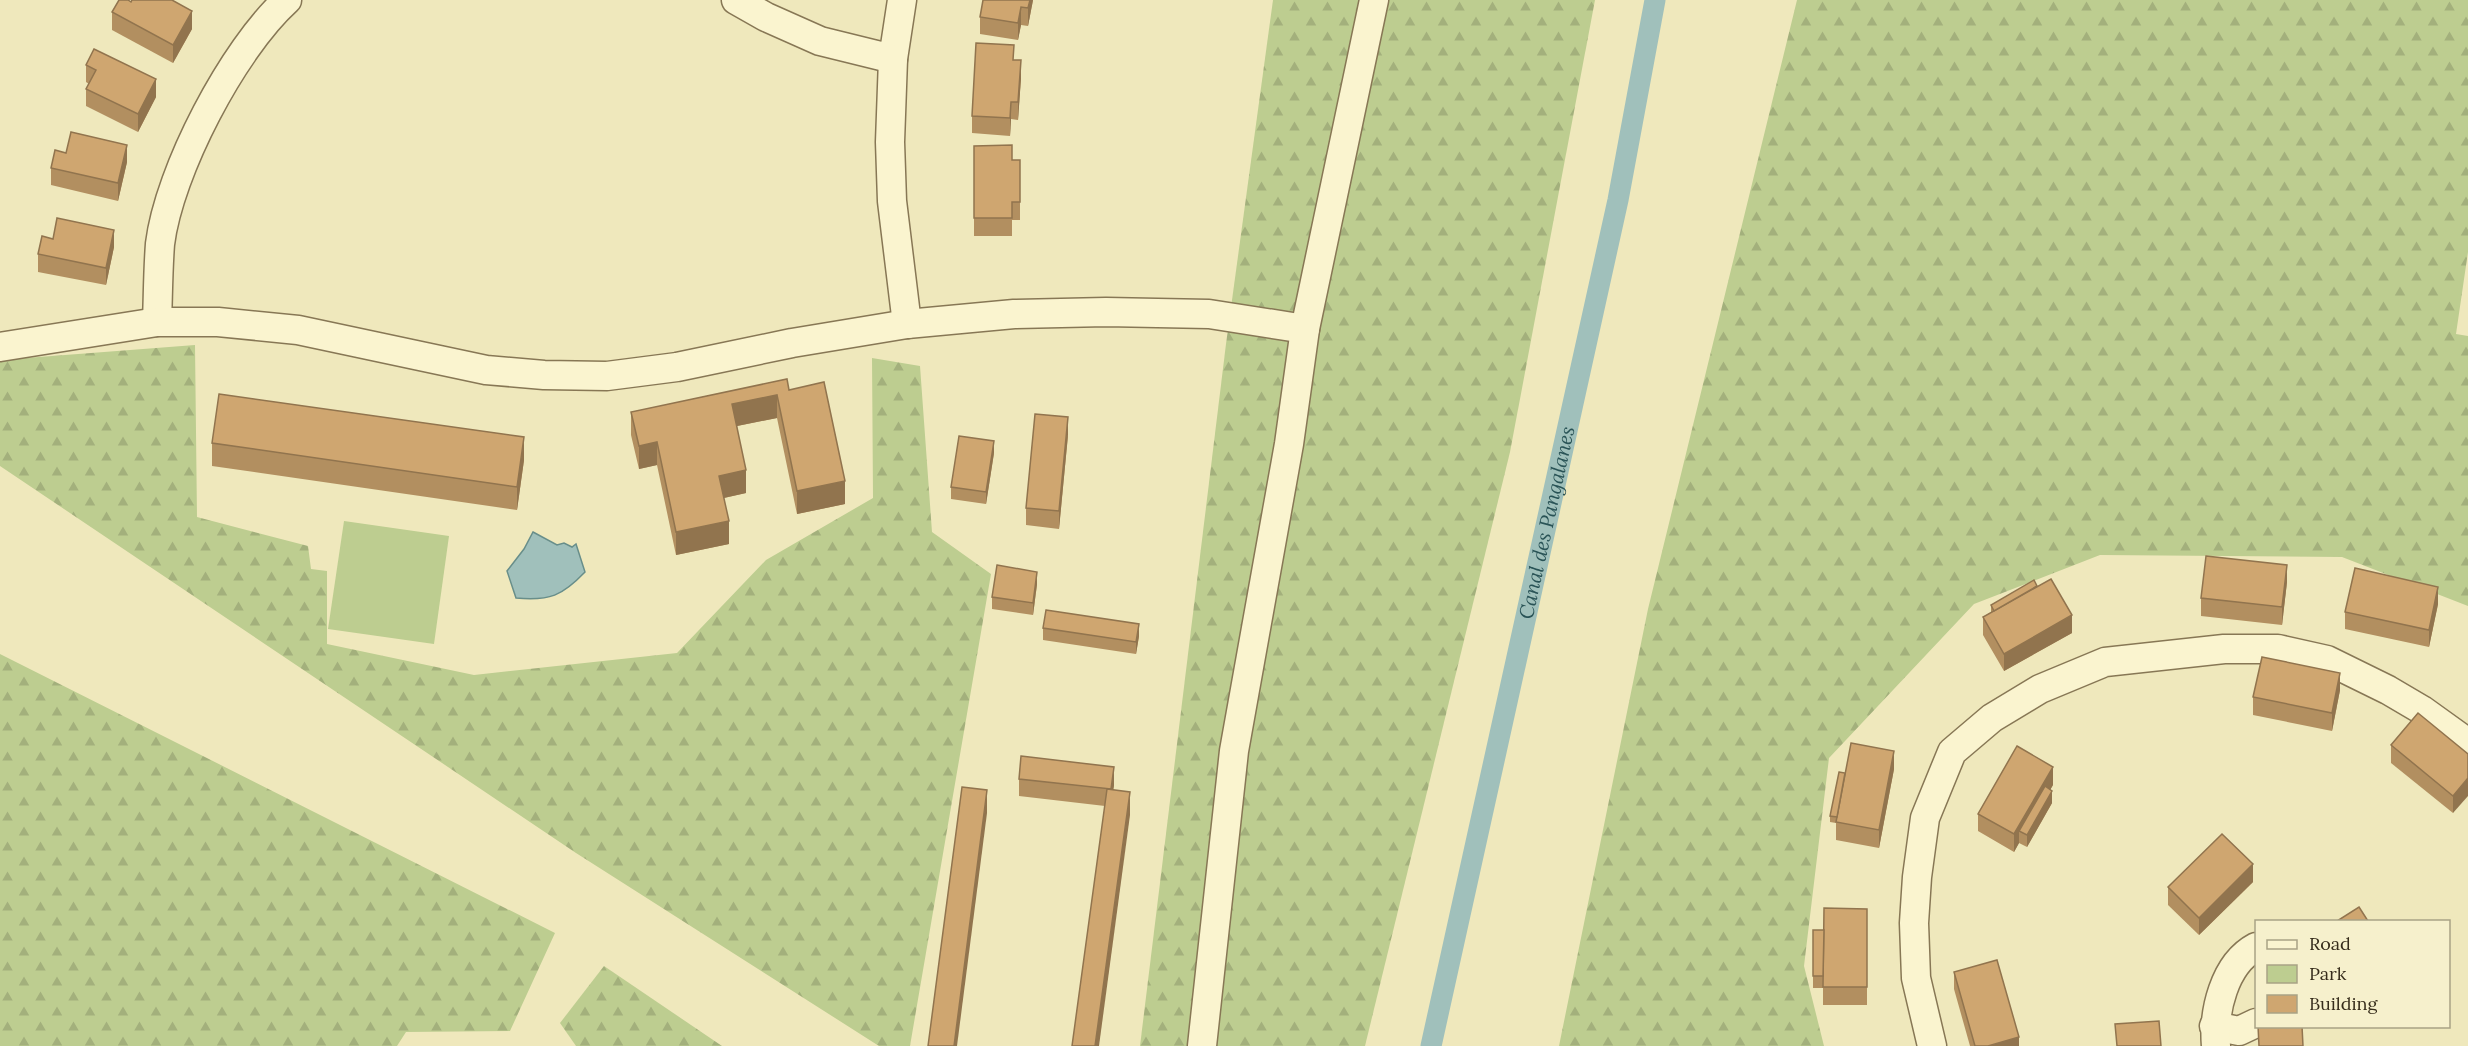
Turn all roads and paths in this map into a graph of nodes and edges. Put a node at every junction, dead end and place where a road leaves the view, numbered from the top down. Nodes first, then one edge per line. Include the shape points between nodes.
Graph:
1 (287, 0) edge
2 (736, 0) edge
3 (902, 0) edge
4 (1374, 0) edge
5 (893, 59) junction
6 (157, 322) junction
7 (907, 324) junction
8 (1305, 328) junction
9 (0, 347) edge
10 (2468, 743) edge
11 (2255, 948) edge
12 (2255, 1023) edge
13 (2215, 1036) edge
14 (1202, 1046) edge
15 (1932, 1046) edge

1 - 6 street via 236,62 198,129 174,186 160,243
2 - 5 street via 820,41
3 - 5 street
4 - 8 street
5 - 7 street via 892,201
6 - 7 street via 218,322 298,330 486,370 565,376 607,376 676,367
6 - 9 street
7 - 8 street via 1014,314 1106,312 1209,314
8 - 14 street via 1289,444 1234,751
10 - 15 street via 2405,700 2327,660 2278,649 2224,649 2105,662 2040,688 1992,718 1952,752 1925,818 1914,923 1916,978
11 - 13 street via 2247,952 2221,993
12 - 13 street

